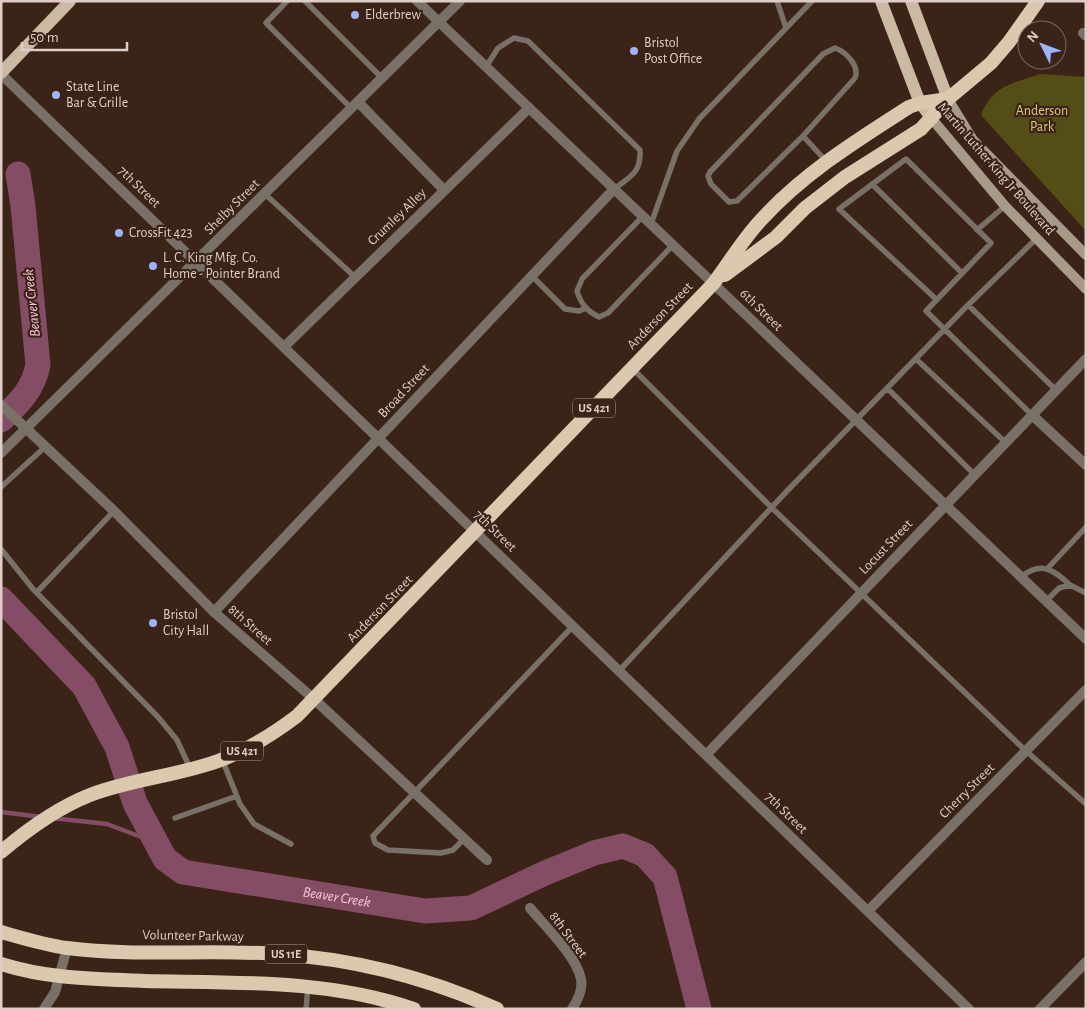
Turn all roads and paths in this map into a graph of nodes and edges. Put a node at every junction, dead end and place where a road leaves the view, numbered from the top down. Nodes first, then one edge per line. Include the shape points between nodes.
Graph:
1 (70, 1) edge
2 (287, 1) edge
3 (305, 1) edge
4 (417, 1) edge
5 (460, 1) edge
6 (776, 1) edge
7 (812, 1) edge
8 (881, 1) edge
9 (911, 1) edge
10 (1038, 1) edge
11 (439, 22) junction
12 (786, 28) junction
13 (486, 66) junction
14 (1, 73) edge
15 (382, 78) junction
16 (948, 99) junction
17 (920, 103) junction
18 (355, 105) junction
19 (529, 108) junction
20 (932, 119) junction
21 (803, 136) junction
22 (826, 161) junction
23 (872, 184) junction
24 (614, 189) junction
25 (444, 190) junction
26 (265, 194) junction
27 (1005, 206) junction
28 (643, 216) junction
29 (651, 224) junction
30 (977, 230) junction
31 (1036, 239) junction
32 (673, 245) junction
33 (1086, 255) edge
34 (196, 262) junction
35 (962, 273) junction
36 (532, 276) junction
37 (355, 278) junction
38 (713, 284) junction
39 (1086, 288) edge
40 (937, 300) junction
41 (968, 305) junction
42 (586, 308) junction
43 (944, 330) junction
44 (284, 346) junction
45 (916, 359) junction
46 (1086, 359) edge
47 (632, 368) junction
48 (888, 389) junction
49 (1056, 390) junction
50 (1, 405) edge
51 (1032, 415) junction
52 (857, 421) junction
53 (23, 425) junction
54 (378, 438) junction
55 (1005, 442) junction
56 (45, 447) junction
57 (1, 453) edge
58 (1086, 465) edge
59 (975, 475) junction
60 (1, 487) edge
61 (945, 505) junction
62 (772, 508) junction
63 (114, 512) junction
64 (1086, 527) edge
65 (476, 532) junction
66 (1, 549) edge
67 (1047, 569) junction
68 (1021, 577) junction
69 (1070, 585) junction
70 (37, 592) junction
71 (861, 593) junction
72 (1086, 593) edge
73 (1046, 601) junction
74 (214, 612) junction
75 (573, 626) junction
76 (1086, 639) edge
77 (619, 671) junction
78 (1086, 690) edge
79 (315, 700) junction
80 (1026, 751) junction
81 (706, 755) junction
82 (222, 759) junction
83 (190, 768) junction
84 (414, 793) junction
85 (237, 796) junction
86 (1086, 804) edge
87 (175, 818) dead end
88 (464, 839) junction
89 (291, 844) dead end
90 (1, 852) edge
91 (487, 860) dead end
92 (530, 908) dead end
93 (868, 911) junction
94 (1, 932) edge
95 (67, 948) junction
96 (1086, 962) edge
97 (1, 964) edge
98 (59, 978) junction
99 (308, 987) junction
100 (44, 1009) edge
101 (306, 1009) edge
102 (414, 1009) edge
103 (497, 1009) edge
104 (572, 1009) edge
105 (969, 1009) edge
106 (1040, 1009) edge

1 - 14 main road
2 - 18 lane via 266,23
3 - 15 lane
4 - 11 street, 6th Street
5 - 11 street, Shelby Street
6 - 12 lane
7 - 12 lane
8 - 17 main road, Martin Luther King Jr Boulevard
9 - 16 main road, Martin Luther King Jr Boulevard
10 - 16 highway, Anderson Street / US 421 via 990,63
11 - 13 street, 6th Street
11 - 15 street, Shelby Street
12 - 29 lane via 699,120 682,143
13 - 19 street, 6th Street
13 - 24 lane via 498,48 514,38 528,41 640,150 641,163 634,175
14 - 34 street, 7th Street
15 - 18 street, Shelby Street
16 - 17 highway, Anderson Street / US 421
16 - 20 highway, Anderson Street / US 421
16 - 33 main road, Martin Luther King Jr Boulevard via 973,140
17 - 20 main road, Martin Luther King Jr Boulevard
17 - 22 highway, Anderson Street / US 421
18 - 25 street
18 - 26 street, Shelby Street
19 - 24 street, 6th Street
19 - 25 street, Crumley Alley
20 - 27 main road, Martin Luther King Jr Boulevard
20 - 38 highway, Anderson Street / US 421 via 845,177 805,208 776,237
21 - 21 lane via 857,74 854,64 838,49 823,54 710,172 708,180 726,200 737,201
21 - 22 lane
22 - 38 highway, Anderson Street / US 421 via 796,184 759,222
23 - 30 lane via 906,159
23 - 35 lane
23 - 40 lane via 839,209
24 - 28 street, 6th Street
24 - 36 street, Broad Street
25 - 37 street, Crumley Alley
26 - 34 street, Shelby Street
26 - 37 lane
27 - 30 lane
27 - 31 main road, Martin Luther King Jr Boulevard
28 - 29 street, 6th Street
28 - 42 lane via 582,279 577,291
29 - 32 street, 6th Street
30 - 35 lane via 991,243
31 - 39 main road, Martin Luther King Jr Boulevard
31 - 41 lane
32 - 38 street, 6th Street
32 - 42 lane via 608,313 599,317
34 - 44 street, 7th Street
34 - 53 street, Shelby Street
35 - 40 lane
36 - 42 lane via 565,309 579,311
36 - 54 street, Broad Street
37 - 44 street, Crumley Alley
38 - 47 highway, Anderson Street / US 421
38 - 52 street, 6th Street
40 - 43 lane via 926,311
41 - 43 lane
41 - 49 lane
43 - 45 lane
43 - 51 lane
44 - 54 street, 7th Street
45 - 48 lane
45 - 55 lane
46 - 49 street, Locust Street
47 - 62 lane
47 - 65 highway, Anderson Street / US 421
48 - 52 lane
48 - 59 lane
49 - 51 street, Locust Street
50 - 53 street, 8th Street
51 - 55 street, Locust Street
51 - 58 street
52 - 61 street, 6th Street
52 - 62 lane
53 - 56 street, 8th Street
53 - 57 street, Shelby Street
54 - 65 street, 7th Street
54 - 74 street, Broad Street
55 - 59 street, Locust Street
56 - 60 lane
56 - 63 street, 8th Street
59 - 61 street, Locust Street
61 - 68 street, 6th Street
61 - 71 street, Locust Street
62 - 71 lane
62 - 77 lane
63 - 70 lane
63 - 74 street, 8th Street
64 - 67 lane
65 - 75 street, 7th Street
65 - 79 highway, Anderson Street / US 421
66 - 70 lane
67 - 68 lane via 1029,570
67 - 69 lane via 1059,574
68 - 73 street, 6th Street
69 - 72 lane
69 - 73 lane via 1060,588
70 - 83 lane via 178,740
71 - 80 lane
71 - 81 street, Locust Street
73 - 76 street, 6th Street
74 - 79 street, 8th Street
75 - 77 street, 7th Street
75 - 84 lane
77 - 81 street, 7th Street
78 - 80 street, Cherry Street
79 - 82 highway, Anderson Street / US 421 via 265,739
79 - 84 street, 8th Street
80 - 86 lane
80 - 93 street, Cherry Street
81 - 93 street, 7th Street
82 - 83 highway, Anderson Street / US 421
82 - 85 lane
83 - 90 highway, Anderson Street / US 421 via 90,795 27,831
84 - 88 street, 8th Street
84 - 88 lane via 377,829 373,836 376,843 388,850 441,853 453,850
85 - 87 lane
85 - 89 lane via 254,824
88 - 91 street, 8th Street
92 - 104 street, 8th Street via 580,974 582,987
93 - 105 street, 7th Street
94 - 95 highway, Volunteer Parkway / US 11E
95 - 98 street
95 - 103 highway, Volunteer Parkway / US 11E via 323,957 432,983
96 - 106 street
97 - 98 highway
98 - 99 highway
98 - 100 street
99 - 101 lane
99 - 102 highway via 373,997

